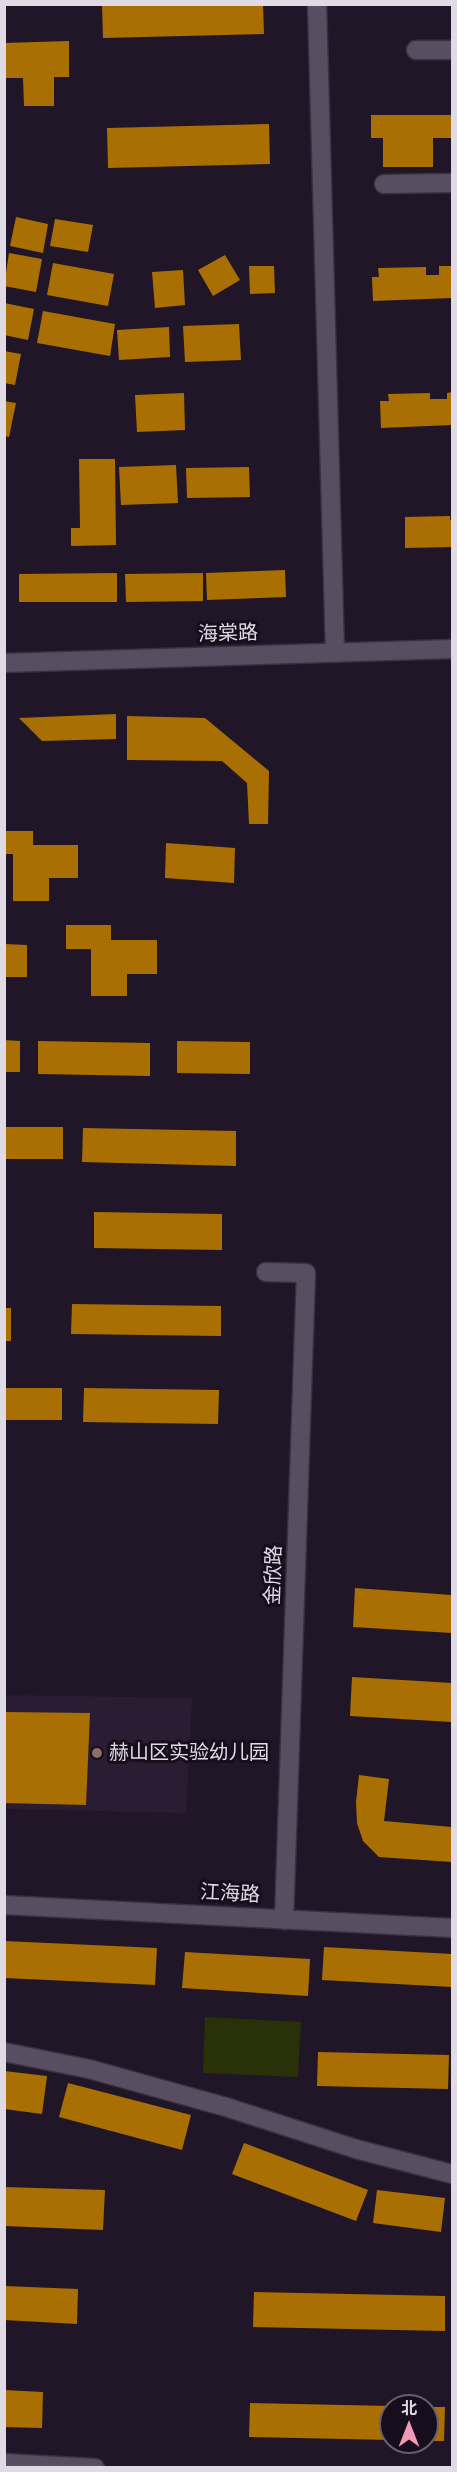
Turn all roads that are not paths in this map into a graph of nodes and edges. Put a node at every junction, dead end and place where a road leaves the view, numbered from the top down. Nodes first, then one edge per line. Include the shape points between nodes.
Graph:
1 (317, 4) edge
2 (416, 50) dead end
3 (453, 50) edge
4 (453, 183) edge
5 (384, 184) dead end
6 (453, 649) edge
7 (335, 653) junction
8 (4, 663) edge
9 (266, 1272) dead end
10 (4, 1905) edge
11 (284, 1920) junction
12 (453, 1928) edge
13 (4, 2052) edge
14 (453, 2174) edge
15 (4, 2463) edge
16 (95, 2468) edge

1 - 7 street
2 - 3 street
4 - 5 street
6 - 7 street, 海棠路
7 - 8 street, 海棠路
9 - 11 street, 金欣路 via 306,1273
10 - 11 street, 江海路
11 - 12 street, 江海路
13 - 14 street via 89,2069
15 - 16 street

